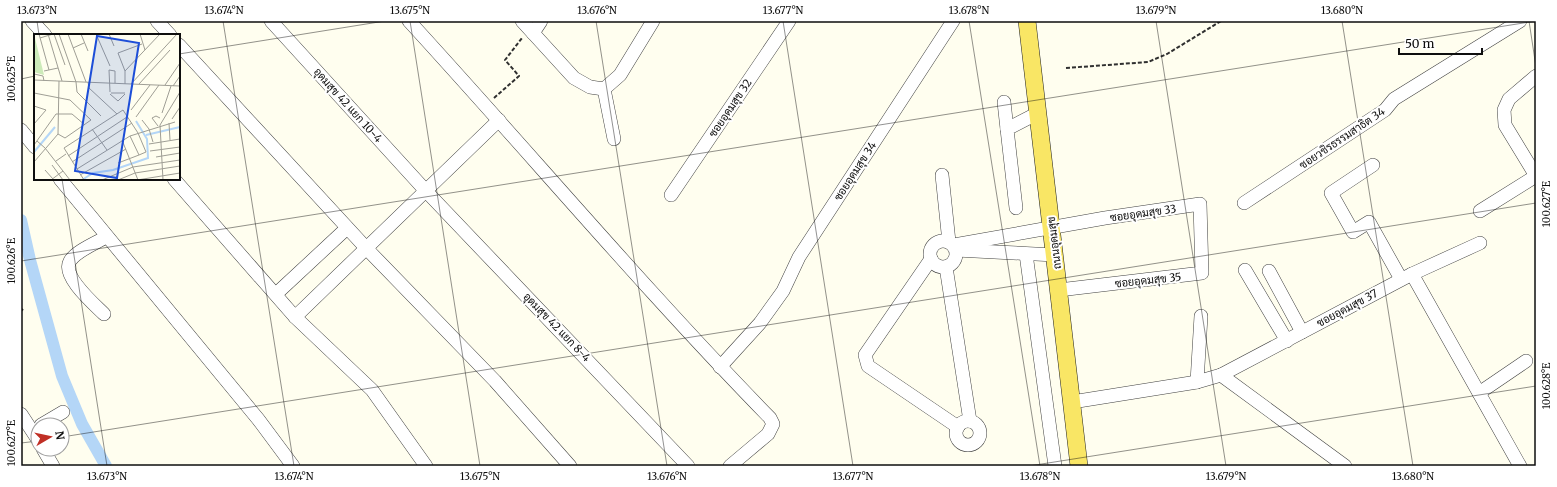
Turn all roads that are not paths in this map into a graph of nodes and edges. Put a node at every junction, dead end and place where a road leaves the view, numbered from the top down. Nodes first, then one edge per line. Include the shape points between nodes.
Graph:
1 (32, 21) edge
2 (157, 21) edge
3 (271, 21) edge
4 (409, 21) edge
5 (541, 21) edge
6 (653, 21) edge
7 (789, 21) edge
8 (953, 21) edge
9 (1027, 21) edge
10 (1520, 21) edge
11 (528, 28) edge
12 (44, 34) edge
13 (169, 34) edge
14 (180, 46) edge
15 (1536, 76) edge
16 (604, 89) junction
17 (1004, 102) dead end
18 (1038, 114) junction
19 (499, 120) junction
20 (1007, 129) junction
21 (21, 130) edge
22 (614, 139) dead end
23 (34, 147) edge
24 (1373, 165) dead end
25 (942, 174) dead end
26 (1536, 176) edge
27 (61, 180) edge
28 (175, 180) edge
29 (425, 190) junction
30 (671, 195) dead end
31 (1244, 203) dead end
32 (1016, 208) dead end
33 (1480, 211) dead end
34 (347, 228) junction
35 (1052, 228) junction
36 (106, 237) junction
37 (1201, 239) joint
38 (1480, 244) dead end
39 (953, 246) junction
40 (367, 249) junction
41 (1026, 254) junction
42 (1055, 255) junction
43 (931, 259) junction
44 (946, 266) junction
45 (1245, 270) dead end
46 (1269, 271) dead end
47 (1406, 277) junction
48 (1059, 290) junction
49 (276, 294) junction
50 (104, 314) dead end
51 (1201, 316) dead end
52 (295, 317) junction
53 (1302, 332) junction
54 (1287, 341) junction
55 (1526, 361) dead end
56 (720, 367) junction
57 (1221, 376) junction
58 (1197, 382) junction
59 (1479, 393) junction
60 (1072, 402) junction
61 (62, 412) dead end
62 (21, 414) edge
63 (55, 417) edge
64 (30, 423) edge
65 (47, 457) edge
66 (52, 466) edge
67 (293, 466) edge
68 (426, 466) edge
69 (570, 466) edge
70 (688, 466) edge
71 (730, 466) edge
72 (1055, 466) edge
73 (1079, 466) edge
74 (1345, 466) edge
75 (1520, 466) edge

1 - 12 street
2 - 13 street
3 - 29 street, อุดมสุข 42 แยก 10-4
4 - 19 street
5 - 11 street
6 - 16 street via 620,75
7 - 30 street, ซอยอุดมสุข 32
8 - 56 street, ซอยอุดมสุข 34 via 799,257 784,291 760,323
9 - 18 main road, ถนนอุดมสุข
10 - 31 street, ซอยวชิรธรรมสาธิต 34 via 1394,99 1385,110
11 - 16 street via 574,78 590,87
14 - 34 street
15 - 26 street via 1509,99 1504,110 1505,125
16 - 22 street
17 - 20 street
18 - 20 street
18 - 35 main road, ถนนอุดมสุข
19 - 29 street
19 - 56 street via 664,308
20 - 32 street
21 - 23 street
24 - 47 street via 1331,193 1353,232 1369,222
25 - 39 street
26 - 33 street
27 - 36 street
28 - 49 street
29 - 40 street
29 - 70 street, อุดมสุข 42 แยก 8-4
34 - 40 street
34 - 49 street
35 - 37 street, ซอยอุดมสุข 33 via 1200,204
35 - 39 street
35 - 42 main road, ถนนอุดมสุข
36 - 50 street via 77,255 70,262 68,271 74,283
36 - 67 street via 258,419
37 - 48 street, ซอยอุดมสุข 35 via 1202,274
38 - 47 street, ซอยอุดมสุข 37
39 - 41 street
39 - 43 street via 945,240 936,242 931,250
39 - 44 street via 954,262
40 - 52 street via 314,296
40 - 69 street via 495,381
41 - 42 street
41 - 72 street
42 - 48 main road, ถนนอุดมสุข
43 - 44 street via 937,265
43 - 44 street via 865,355 866,362 868,366 964,424
45 - 54 street
46 - 53 street
47 - 53 street, ซอยอุดมสุข 37
47 - 59 street
48 - 60 main road, ถนนอุดมสุข
49 - 52 street
51 - 58 street
52 - 68 street via 372,390
53 - 54 street, ซอยอุดมสุข 37
54 - 57 street, ซอยอุดมสุข 37
55 - 59 street
56 - 71 street via 773,424 768,434
57 - 58 street, ซอยอุดมสุข 37
57 - 74 street
58 - 60 street, ซอยอุดมสุข 37
59 - 75 street
60 - 73 main road, ถนนอุดมสุข
61 - 63 street
62 - 64 street
65 - 66 street

